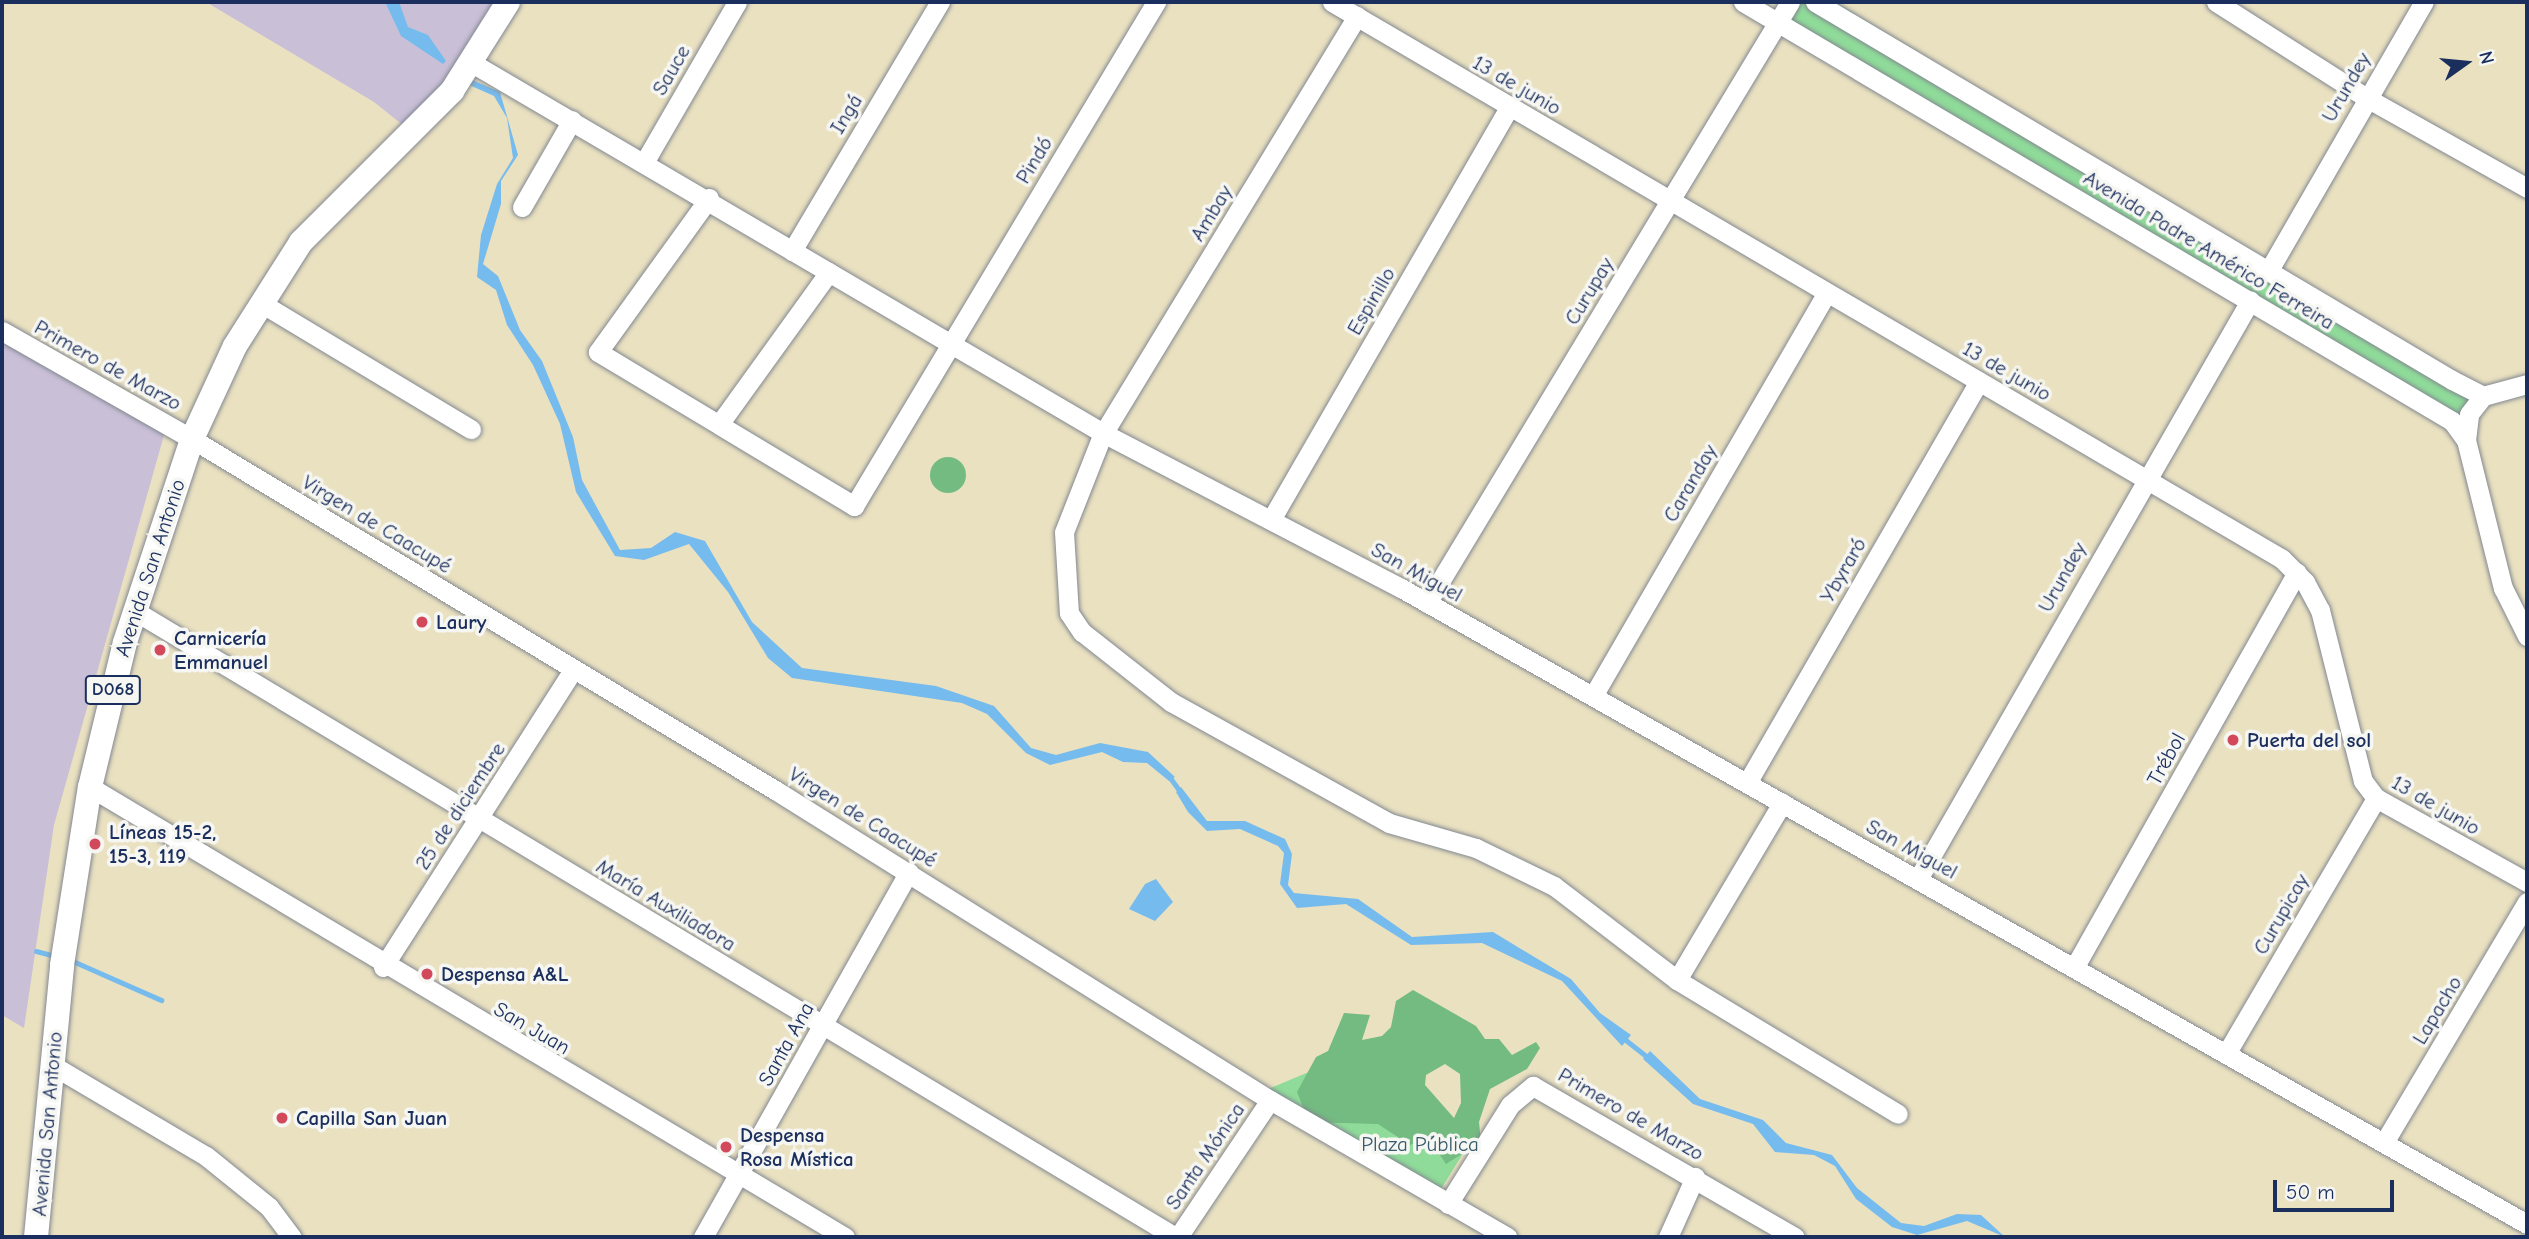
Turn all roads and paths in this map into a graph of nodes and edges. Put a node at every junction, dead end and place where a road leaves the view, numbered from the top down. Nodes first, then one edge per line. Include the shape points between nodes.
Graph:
1 (508, 2) edge
2 (737, 2) edge
3 (940, 2) edge
4 (1156, 2) edge
5 (1332, 2) edge
6 (1743, 2) edge
7 (1790, 2) edge
8 (1815, 2) edge
9 (2216, 2) edge
10 (2424, 2) edge
11 (1357, 16) junction
12 (1777, 22) junction
13 (463, 76) junction
14 (2365, 97) junction
15 (1509, 107) junction
16 (572, 120) junction
17 (645, 161) junction
18 (2527, 188) edge
19 (709, 198) junction
20 (1671, 199) junction
21 (522, 207) dead end
22 (792, 251) junction
23 (2269, 270) junction
24 (829, 272) junction
25 (1827, 293) junction
26 (2249, 301) junction
27 (261, 303) junction
28 (2, 331) edge
29 (951, 341) junction
30 (1979, 381) junction
31 (2527, 384) edge
32 (2483, 396) junction
33 (720, 423) junction
34 (471, 429) dead end
35 (1104, 433) junction
36 (192, 439) junction
37 (2466, 440) junction
38 (2144, 478) junction
39 (1272, 518) junction
40 (2297, 572) junction
41 (1427, 603) junction
42 (135, 611) junction
43 (2527, 636) edge
44 (573, 670) junction
45 (1593, 696) junction
46 (1747, 783) junction
47 (90, 787) junction
48 (2376, 798) junction
49 (1782, 803) junction
50 (480, 818) junction
51 (909, 872) junction
52 (1918, 879) junction
53 (2527, 882) edge
54 (2527, 902) edge
55 (383, 967) junction
56 (2074, 968) junction
57 (1677, 980) junction
58 (822, 1025) junction
59 (2226, 1054) junction
60 (52, 1065) junction
61 (1269, 1100) junction
62 (1898, 1114) dead end
63 (2385, 1141) junction
64 (739, 1176) junction
65 (1695, 1177) junction
66 (1448, 1204) junction
67 (2527, 1224) edge
68 (36, 1237) edge
69 (292, 1237) edge
70 (704, 1237) edge
71 (845, 1237) edge
72 (1177, 1237) edge
73 (1507, 1237) edge
74 (1668, 1237) edge
75 (1795, 1237) edge

1 - 13 main road, Avenida San Antonio / D068
2 - 17 street, Sauce
3 - 22 street, Ingá
4 - 29 street, Pindó
5 - 11 street, 13 de junio
6 - 12 street, Avenida Padre Américo Ferreira
7 - 12 street, Curupay
8 - 23 street, Avenida Padre Américo Ferreira
9 - 14 street
10 - 14 street, Urundey
11 - 15 street, 13 de junio
11 - 35 street, Ambay
12 - 20 street, Curupay
12 - 26 street, Avenida Padre Américo Ferreira
13 - 16 street, San Miguel
13 - 27 main road, Avenida San Antonio / D068 via 414,134 333,206
14 - 18 street
14 - 23 street, Urundey
15 - 20 street, 13 de junio
15 - 39 street, Espinillo
16 - 17 street, San Miguel
16 - 21 street
17 - 19 street, San Miguel
19 - 22 street, San Miguel
19 - 33 street via 598,352
20 - 25 street, 13 de junio
20 - 41 street, Curupay
22 - 24 street, San Miguel
23 - 32 street, Avenida Padre Américo Ferreira
24 - 29 street, San Miguel
24 - 33 street
25 - 30 street, 13 de junio
25 - 45 street, Caranday
26 - 37 street, Avenida Padre Américo Ferreira via 2452,421
26 - 38 street, Urundey
27 - 34 street
27 - 36 main road, Avenida San Antonio / D068
28 - 36 street, Primero de Marzo
29 - 33 street, Pindó via 855,506
29 - 35 street, San Miguel
30 - 38 street, 13 de junio
30 - 46 street, Ybyraró
31 - 32 street
32 - 37 street via 2469,414
35 - 39 street, San Miguel
35 - 57 street, Ambay via 1065,532 1064,591 1082,632 1171,702 1389,823 1476,848 1554,886
36 - 42 main road, Avenida San Antonio / D068
36 - 44 street, Virgen de Caacupé
37 - 43 street, Avenida Padre Américo Ferreira via 2503,588
38 - 40 street, 13 de junio
38 - 52 street, Urundey
39 - 41 street, San Miguel
40 - 48 street, 13 de junio via 2319,610 2356,767
40 - 56 street, Trébol
41 - 45 street, San Miguel
42 - 47 main road, Avenida San Antonio / D068
42 - 50 street, María Auxiliadora
44 - 50 street, 25 de diciembre
44 - 51 street, Virgen de Caacupé
45 - 46 street, San Miguel
46 - 49 street, San Miguel
47 - 55 street, San Juan
47 - 60 main road, Avenida San Antonio / D068 via 63,957
48 - 53 street, 13 de junio
48 - 59 street, Curupicay
49 - 52 street, San Miguel
49 - 57 street
50 - 55 street, 25 de diciembre
50 - 58 street, María Auxiliadora
51 - 58 street, Santa Ana
51 - 61 street, Virgen de Caacupé
52 - 56 street, San Miguel
54 - 63 street, Lapacho
55 - 64 street, San Juan
56 - 59 street, San Miguel
57 - 62 street, Ambay
58 - 64 street, Santa Ana
58 - 72 street, María Auxiliadora
59 - 63 street, San Miguel
60 - 68 main road, Avenida San Antonio / D068
60 - 69 street via 206,1156 269,1207
61 - 66 street, Virgen de Caacupé
61 - 72 street, Santa Mónica
63 - 67 street, San Miguel
64 - 70 street, Santa Ana
64 - 71 street, San Juan
65 - 66 street, Primero de Marzo via 1533,1086 1510,1105
65 - 74 street
65 - 75 street, Primero de Marzo
66 - 73 street, Virgen de Caacupé

